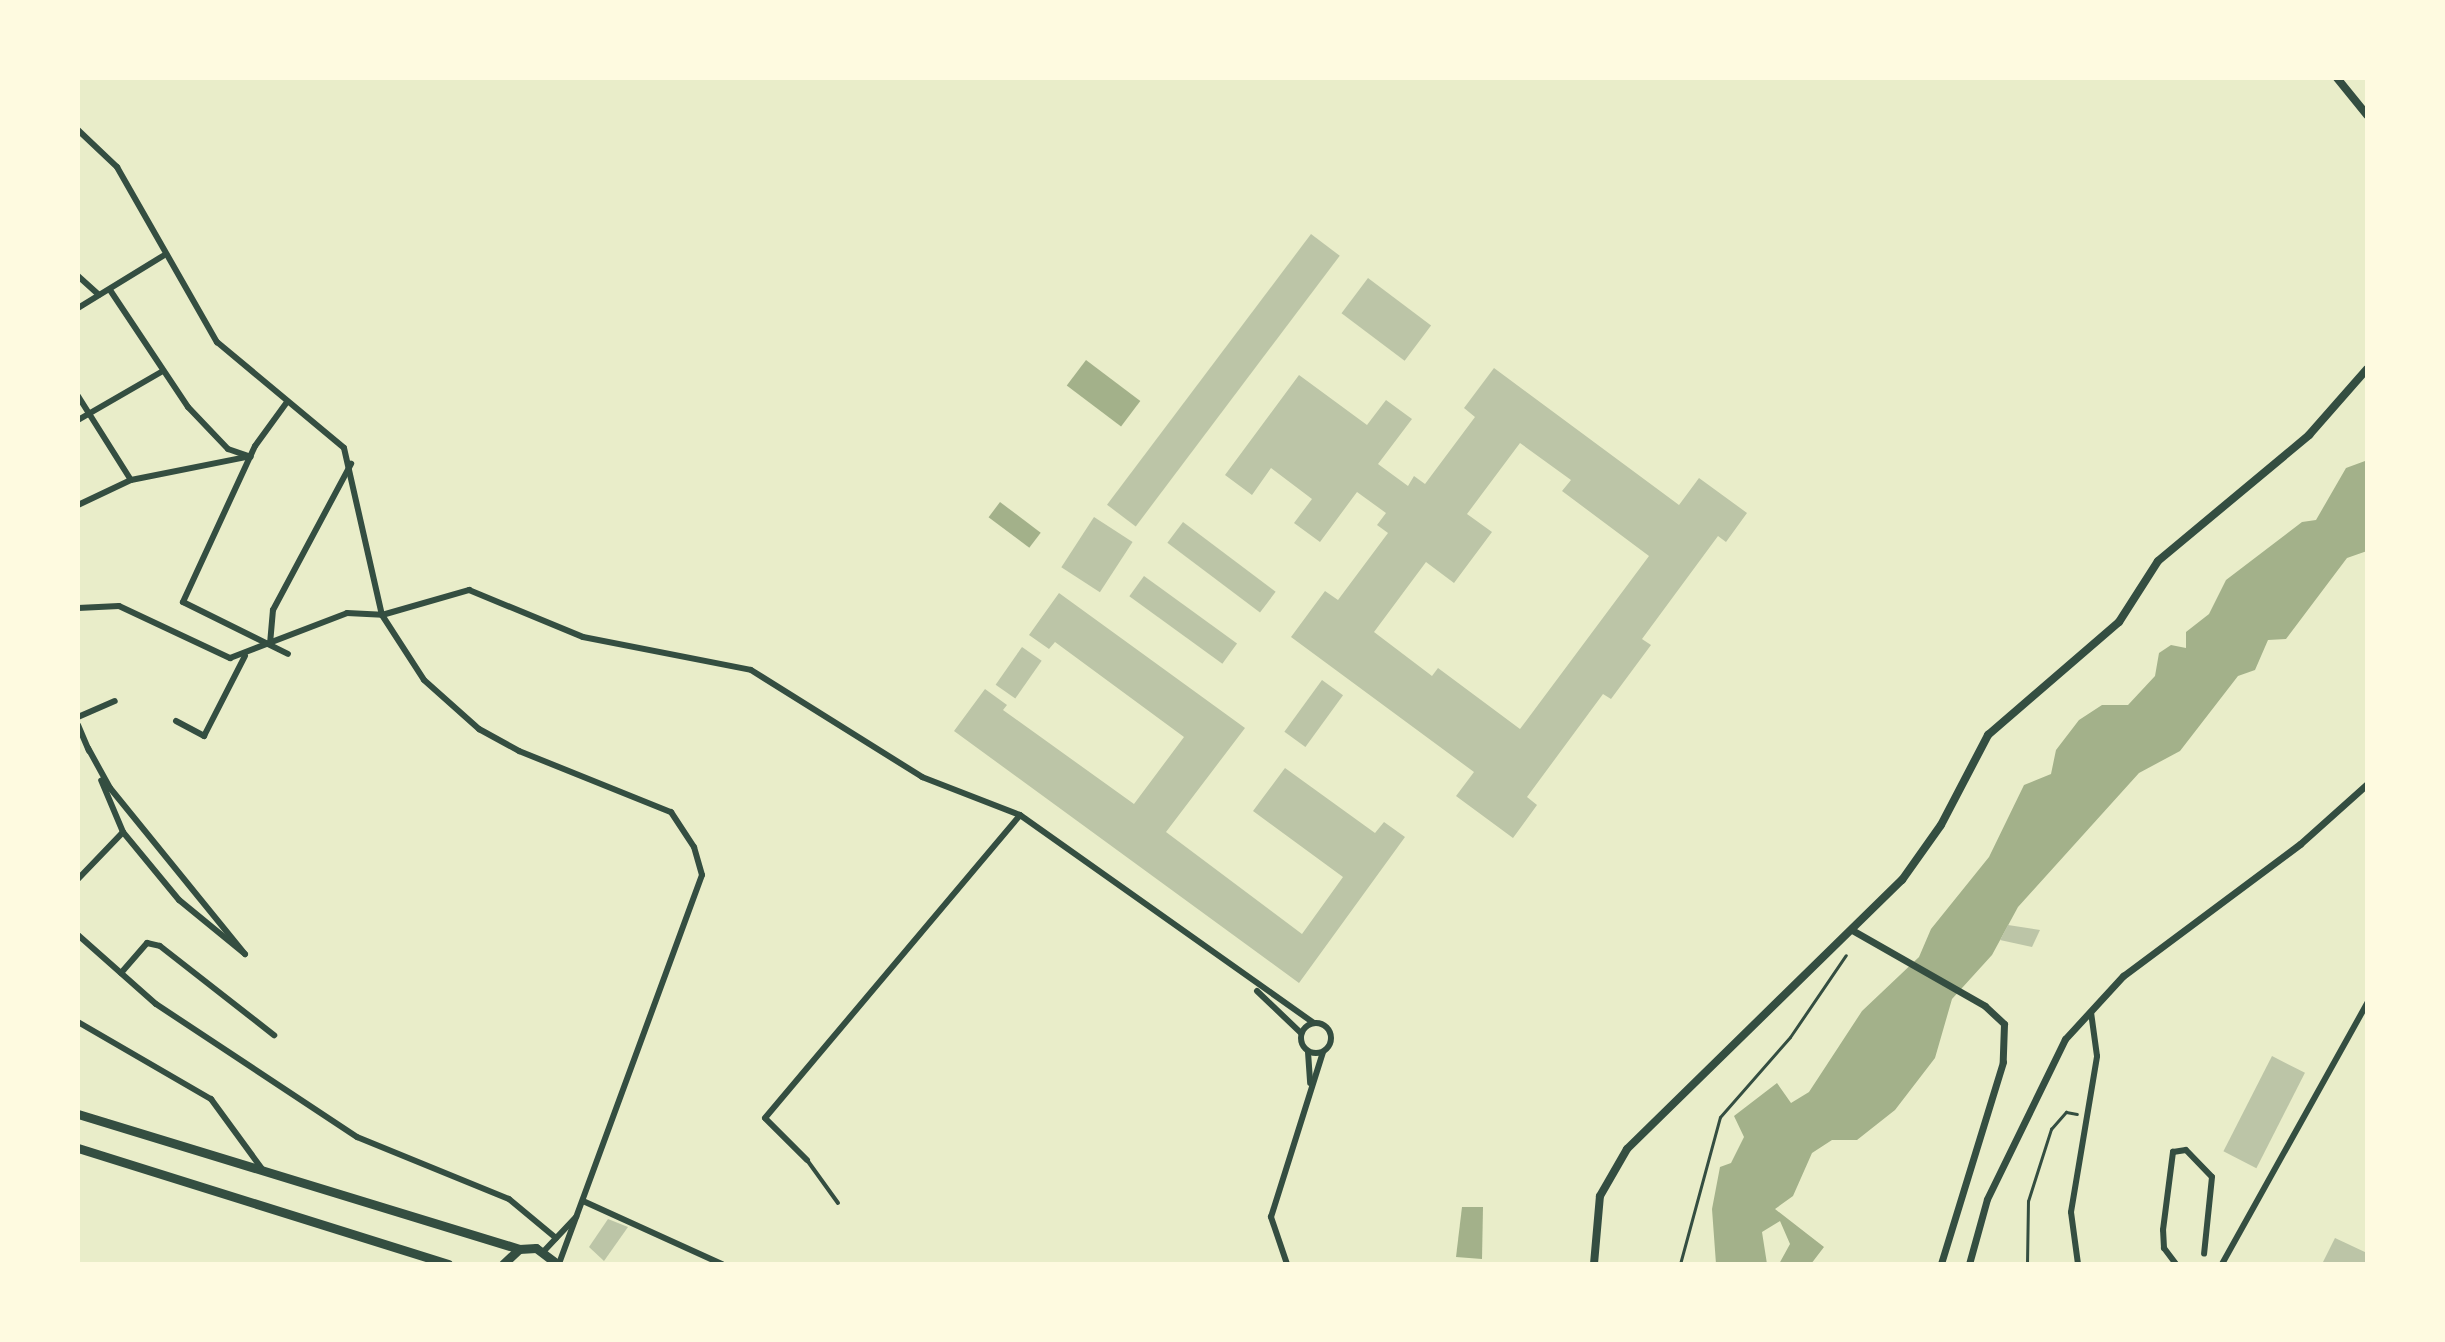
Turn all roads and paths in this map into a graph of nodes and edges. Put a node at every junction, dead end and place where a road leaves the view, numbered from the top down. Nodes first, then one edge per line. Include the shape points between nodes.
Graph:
1 (2337, 78) edge
2 (2367, 115) edge
3 (78, 130) edge
4 (163, 256) junction
5 (78, 276) edge
6 (110, 290) junction
7 (99, 295) junction
8 (78, 308) edge
9 (2367, 369) edge
10 (161, 372) junction
11 (78, 396) edge
12 (287, 402) junction
13 (88, 414) junction
14 (78, 420) edge
15 (251, 457) junction
16 (351, 463) junction
17 (131, 480) junction
18 (78, 505) edge
19 (78, 608) edge
20 (382, 615) junction
21 (270, 644) junction
22 (288, 654) dead end
23 (245, 656) junction
24 (115, 701) dead end
25 (78, 717) edge
26 (176, 721) dead end
27 (78, 725) edge
28 (88, 748) junction
29 (2367, 784) edge
30 (1020, 815) junction
31 (123, 832) junction
32 (78, 879) edge
33 (1852, 930) junction
34 (78, 935) edge
35 (1846, 955) dead end
36 (121, 973) junction
37 (1246, 981) junction
38 (2365, 1002) edge
39 (2091, 1012) junction
40 (78, 1022) edge
41 (1314, 1023) junction
42 (1301, 1033) junction
43 (274, 1035) dead end
44 (1308, 1052) junction
45 (1323, 1052) junction
46 (1310, 1086) junction
47 (78, 1114) edge
48 (2087, 1115) junction
49 (78, 1148) edge
50 (807, 1160) joint
51 (263, 1170) junction
52 (583, 1201) junction
53 (838, 1203) dead end
54 (578, 1215) junction
55 (556, 1238) junction
56 (519, 1249) junction
57 (544, 1251) junction
58 (2204, 1254) dead end
59 (448, 1264) edge
60 (503, 1264) edge
61 (558, 1264) edge
62 (722, 1264) edge
63 (1287, 1264) edge
64 (1594, 1264) edge
65 (1680, 1264) edge
66 (1941, 1264) edge
67 (1969, 1264) edge
68 (2027, 1264) edge
69 (2078, 1264) edge
70 (2176, 1264) edge
71 (2222, 1264) edge

1 - 2 main road
3 - 4 street via 117,167
4 - 6 street
4 - 12 street via 217,342
5 - 7 street
6 - 7 street
6 - 10 street
7 - 8 street
9 - 33 main road via 2309,435 2158,561 2119,622 1988,735 1932,839
10 - 13 street
10 - 15 street via 228,449
11 - 13 street
12 - 15 street
12 - 16 street via 344,448
13 - 14 street
13 - 17 street
15 - 17 street
15 - 21 street via 183,602
16 - 20 street
16 - 21 street via 273,610
17 - 18 street
19 - 23 street via 119,606 219,656
20 - 21 street via 347,613
20 - 30 street via 469,590 583,637 751,670 922,777
20 - 52 street via 432,689 479,729 671,812 694,847 702,875
21 - 22 street
21 - 23 street
23 - 26 street via 204,736
24 - 25 street
27 - 28 street
28 - 31 street
28 - 31 street via 204,910 245,954 179,900
29 - 39 street via 2300,844 2123,976
30 - 37 street
30 - 50 street via 765,1118
31 - 32 street
33 - 64 main road via 1610,1170 1593,1223
33 - 66 street via 1985,1006 2004,1024 2003,1062
34 - 36 street
35 - 65 path via 1790,1037 1720,1117
36 - 43 street via 147,943 160,946
36 - 55 street via 357,1137 509,1199
37 - 41 street
37 - 42 street
38 - 71 street
39 - 48 street via 2097,1056
39 - 67 street via 2065,1039 2034,1100 1987,1199
40 - 51 street via 211,1099
41 - 42 street
41 - 45 street via 1331,1038
42 - 44 street
44 - 45 street
44 - 46 street
45 - 46 street
46 - 63 street via 1271,1217
47 - 51 main road
48 - 68 path via 2066,1112 2051,1129 2028,1201
48 - 69 street via 2071,1212
49 - 59 main road
50 - 53 street
51 - 56 main road
52 - 54 street
52 - 62 street
54 - 55 street
54 - 61 street
55 - 57 street
56 - 57 main road
56 - 60 main road
57 - 61 main road
58 - 70 street via 2212,1177 2186,1150 2173,1152 2163,1230

